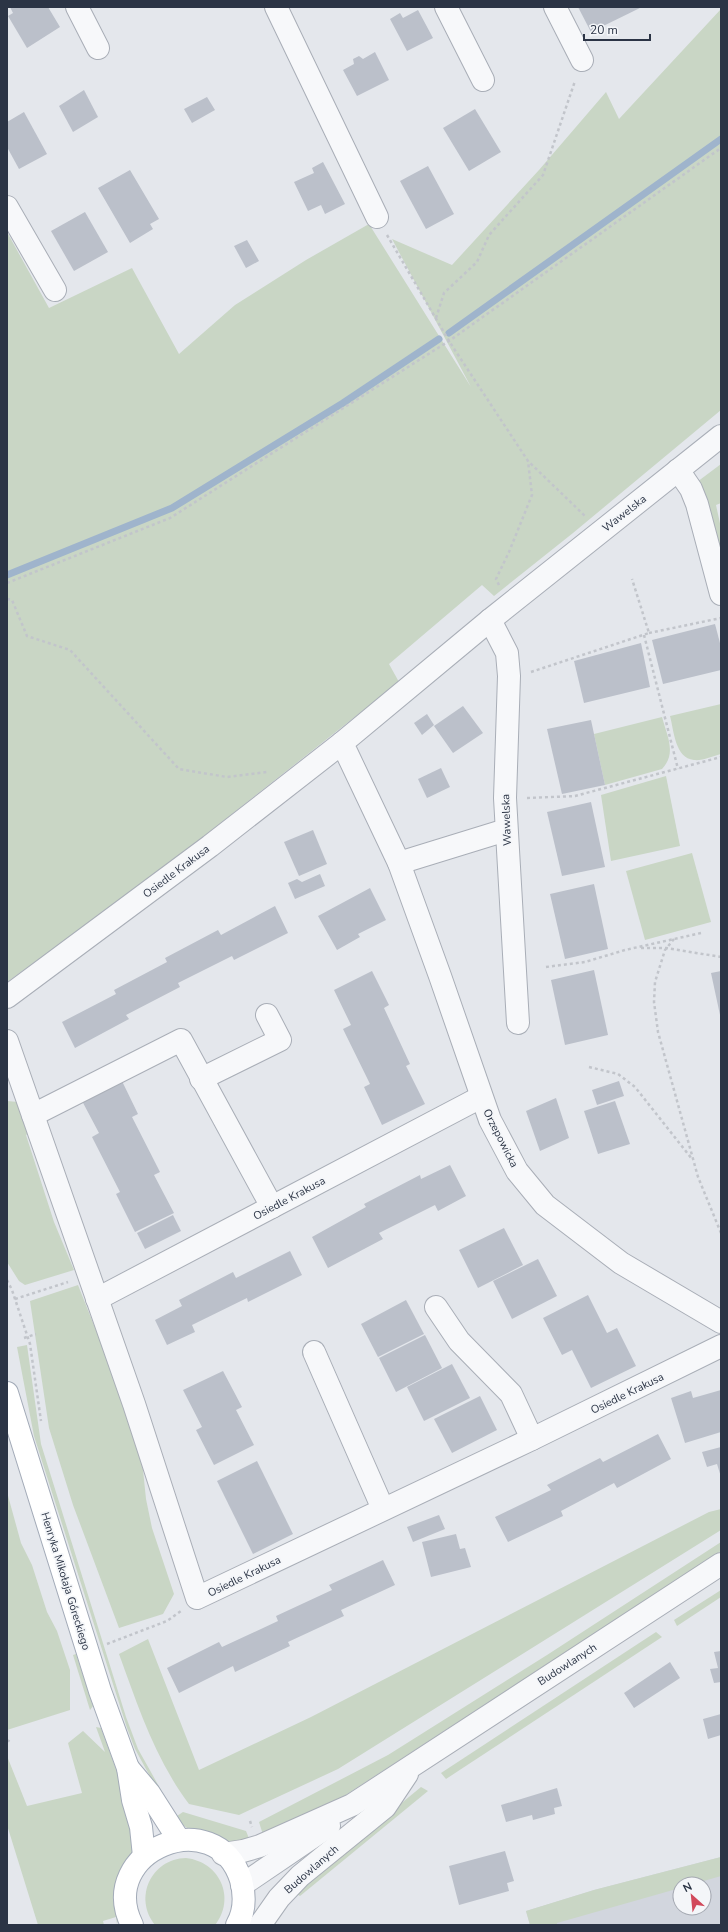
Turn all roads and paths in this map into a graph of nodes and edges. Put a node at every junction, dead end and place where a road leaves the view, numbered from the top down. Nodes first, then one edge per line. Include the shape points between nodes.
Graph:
1 (77, 7) edge
2 (276, 7) edge
3 (446, 7) edge
4 (555, 7) edge
5 (98, 48) dead end
6 (582, 60) joint
7 (483, 80) dead end
8 (721, 148) edge
9 (7, 207) edge
10 (377, 217) joint
11 (55, 290) dead end
12 (436, 318) junction
13 (449, 341) junction
14 (721, 436) edge
15 (528, 461) junction
16 (678, 470) junction
17 (602, 529) junction
18 (632, 579) dead end
19 (7, 583) edge
20 (721, 593) edge
21 (7, 599) edge
22 (510, 604) junction
23 (721, 618) edge
24 (490, 620) junction
25 (648, 633) junction
26 (644, 634) junction
27 (509, 676) junction
28 (342, 743) junction
29 (721, 757) edge
30 (678, 769) junction
31 (274, 771) dead end
32 (504, 798) junction
33 (506, 830) junction
34 (399, 863) junction
35 (701, 933) dead end
36 (674, 939) junction
37 (636, 948) junction
38 (666, 948) junction
39 (721, 957) edge
40 (546, 967) dead end
41 (7, 996) edge
42 (267, 1015) dead end
43 (518, 1023) dead end
44 (7, 1041) edge
45 (589, 1067) dead end
46 (201, 1080) junction
47 (481, 1097) junction
48 (33, 1115) junction
49 (694, 1160) junction
50 (272, 1207) junction
51 (721, 1232) edge
52 (72, 1281) dead end
53 (15, 1299) dead end
54 (97, 1299) junction
55 (436, 1307) dead end
56 (721, 1322) edge
57 (36, 1334) dead end
58 (24, 1338) dead end
59 (721, 1346) edge
60 (314, 1352) dead end
61 (7, 1393) edge
62 (532, 1439) junction
63 (383, 1509) junction
64 (721, 1564) edge
65 (167, 1621) dead end
66 (107, 1644) dead end
67 (7, 1740) edge
68 (12, 1742) dead end
69 (414, 1765) junction
70 (128, 1768) junction
71 (352, 1805) junction
72 (179, 1840) junction
73 (223, 1854) junction
74 (144, 1856) junction
75 (242, 1886) junction
76 (132, 1925) edge
77 (237, 1925) edge
78 (260, 1925) edge

1 - 5 street
2 - 10 street
3 - 7 street
4 - 6 street
6 - 12 path via 543,175 490,235 477,262 444,293
8 - 13 path
9 - 11 street
10 - 12 path
12 - 13 path
13 - 15 path
13 - 19 path via 170,518
14 - 16 street, Wawelska
15 - 17 path via 580,512
15 - 22 path via 532,495 496,579
16 - 17 street, Wawelska
16 - 20 street via 691,489 697,504
17 - 22 street, Wawelska
18 - 25 path
21 - 31 path via 12,600 27,636 70,650 179,769 227,777
22 - 24 street, Wawelska
23 - 25 path
24 - 27 street, Wawelska via 507,653
24 - 28 street, Wawelska
25 - 26 path
26 - 27 path via 523,674
26 - 30 path
27 - 32 street, Wawelska
28 - 34 street
28 - 41 street, Osiedle Krakusa via 216,842
29 - 30 path
30 - 32 path via 575,796
32 - 33 street, Wawelska
33 - 34 street
33 - 43 street, Wawelska
34 - 47 street, Orzepowicka
35 - 36 path
36 - 37 path
36 - 38 path
37 - 38 path
37 - 40 path via 585,962
38 - 39 path
38 - 49 path via 655,982 654,1002 658,1032
42 - 46 street via 280,1040
44 - 48 street, Osiedle Krakusa
45 - 49 path via 618,1074 635,1087
46 - 48 street via 181,1040
46 - 50 street
47 - 50 street, Osiedle Krakusa
47 - 56 street, Orzepowicka via 517,1171 546,1205 621,1263
48 - 54 street, Osiedle Krakusa
49 - 51 path via 698,1177
50 - 54 street, Osiedle Krakusa
52 - 53 path
54 - 63 street, Osiedle Krakusa via 197,1598
55 - 62 street via 459,1341 511,1394
57 - 58 path
59 - 62 street, Osiedle Krakusa
60 - 63 street
61 - 70 main road, Henryka Mikołaja Góreckiego via 100,1691
62 - 63 street, Osiedle Krakusa
64 - 69 street, Budowlanych
65 - 66 path
67 - 68 path
69 - 71 street, Budowlanych
69 - 78 street, Budowlanych via 384,1807 300,1876 279,1898
70 - 72 main road, Henryka Mikołaja Góreckiego via 149,1793
70 - 74 main road, Henryka Mikołaja Góreckiego via 133,1800 141,1827
71 - 73 street, Budowlanych via 256,1848
71 - 75 street via 322,1833
72 - 73 main road via 199,1841
72 - 74 main road via 160,1845
73 - 75 main road via 233,1865
74 - 76 main road via 135,1868 127,1888 126,1902
75 - 77 main road via 243,1908

